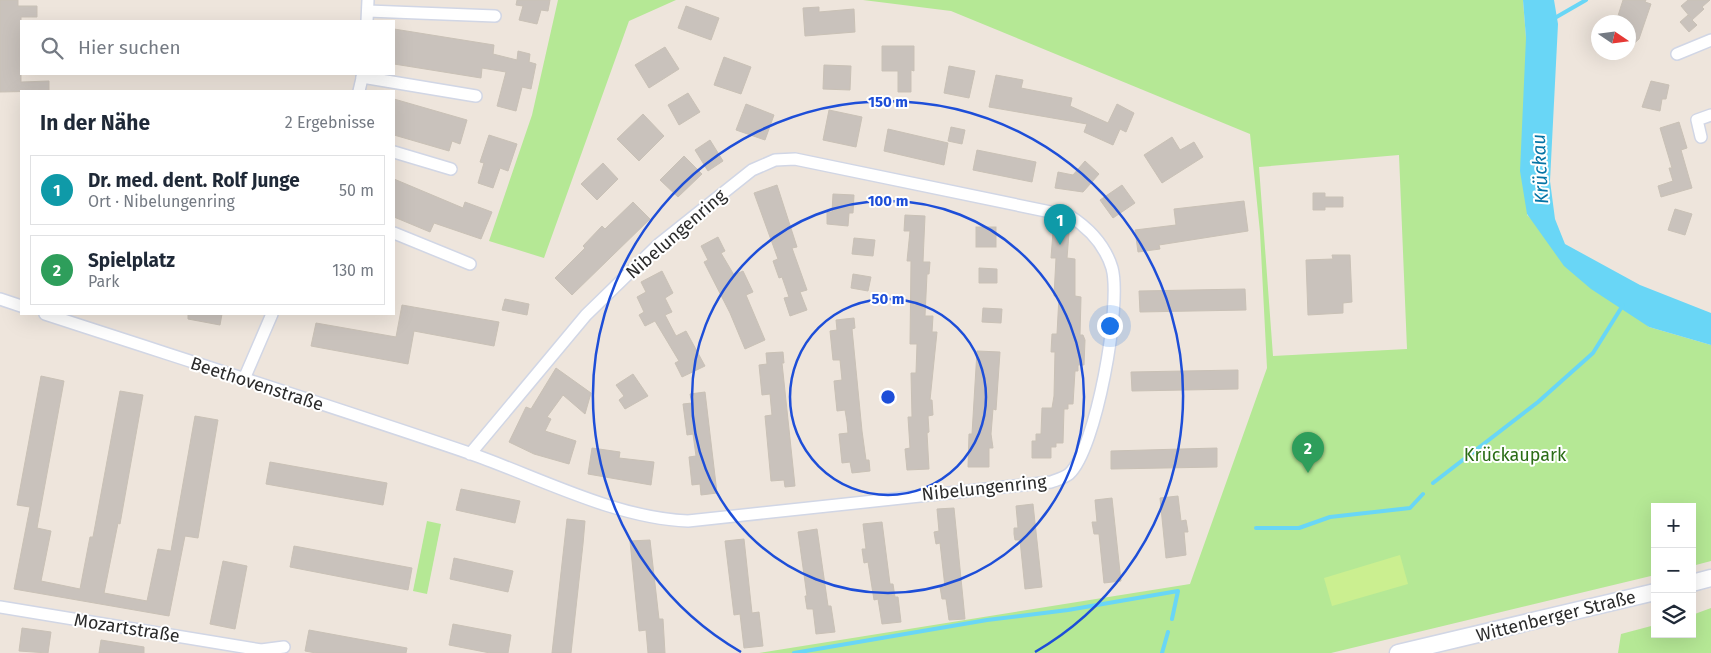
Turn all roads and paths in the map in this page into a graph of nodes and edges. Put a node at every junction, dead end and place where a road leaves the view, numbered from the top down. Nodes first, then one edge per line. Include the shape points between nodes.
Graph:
1 (368, 11) edge
2 (495, 16) dead end
3 (1711, 40) edge
4 (1676, 54) dead end
5 (363, 75) edge
6 (359, 90) edge
7 (476, 96) dead end
8 (1711, 115) edge
9 (1701, 137) dead end
10 (395, 152) edge
11 (451, 169) dead end
12 (395, 233) edge
13 (470, 264) dead end
14 (0, 299) edge
15 (20, 306) edge
16 (48, 315) edge
17 (272, 315) edge
18 (244, 379) junction
19 (470, 454) junction
20 (1711, 578) edge
21 (1696, 581) edge
22 (1651, 593) edge
23 (0, 607) edge
24 (284, 647) dead end
25 (1421, 650) edge
26 (1398, 653) edge

1 - 2 street
3 - 4 street
5 - 6 street
5 - 7 street
8 - 9 street via 1697,120
10 - 11 street
12 - 13 street
14 - 15 street
16 - 18 street, Beethovenstraße
17 - 18 street
18 - 19 street, Beethovenstraße
19 - 19 street, Nibelungenring via 602,503 667,520 688,521 1051,482 1069,474 1089,434 1113,330 1116,300 1112,270 1098,240 1087,227 1070,216 795,159 775,160 752,170 659,244 586,315
20 - 21 main road
22 - 25 main road, Wittenberger Straße
23 - 24 street, Mozartstraße via 261,650
25 - 26 main road, Wittenberger Straße

